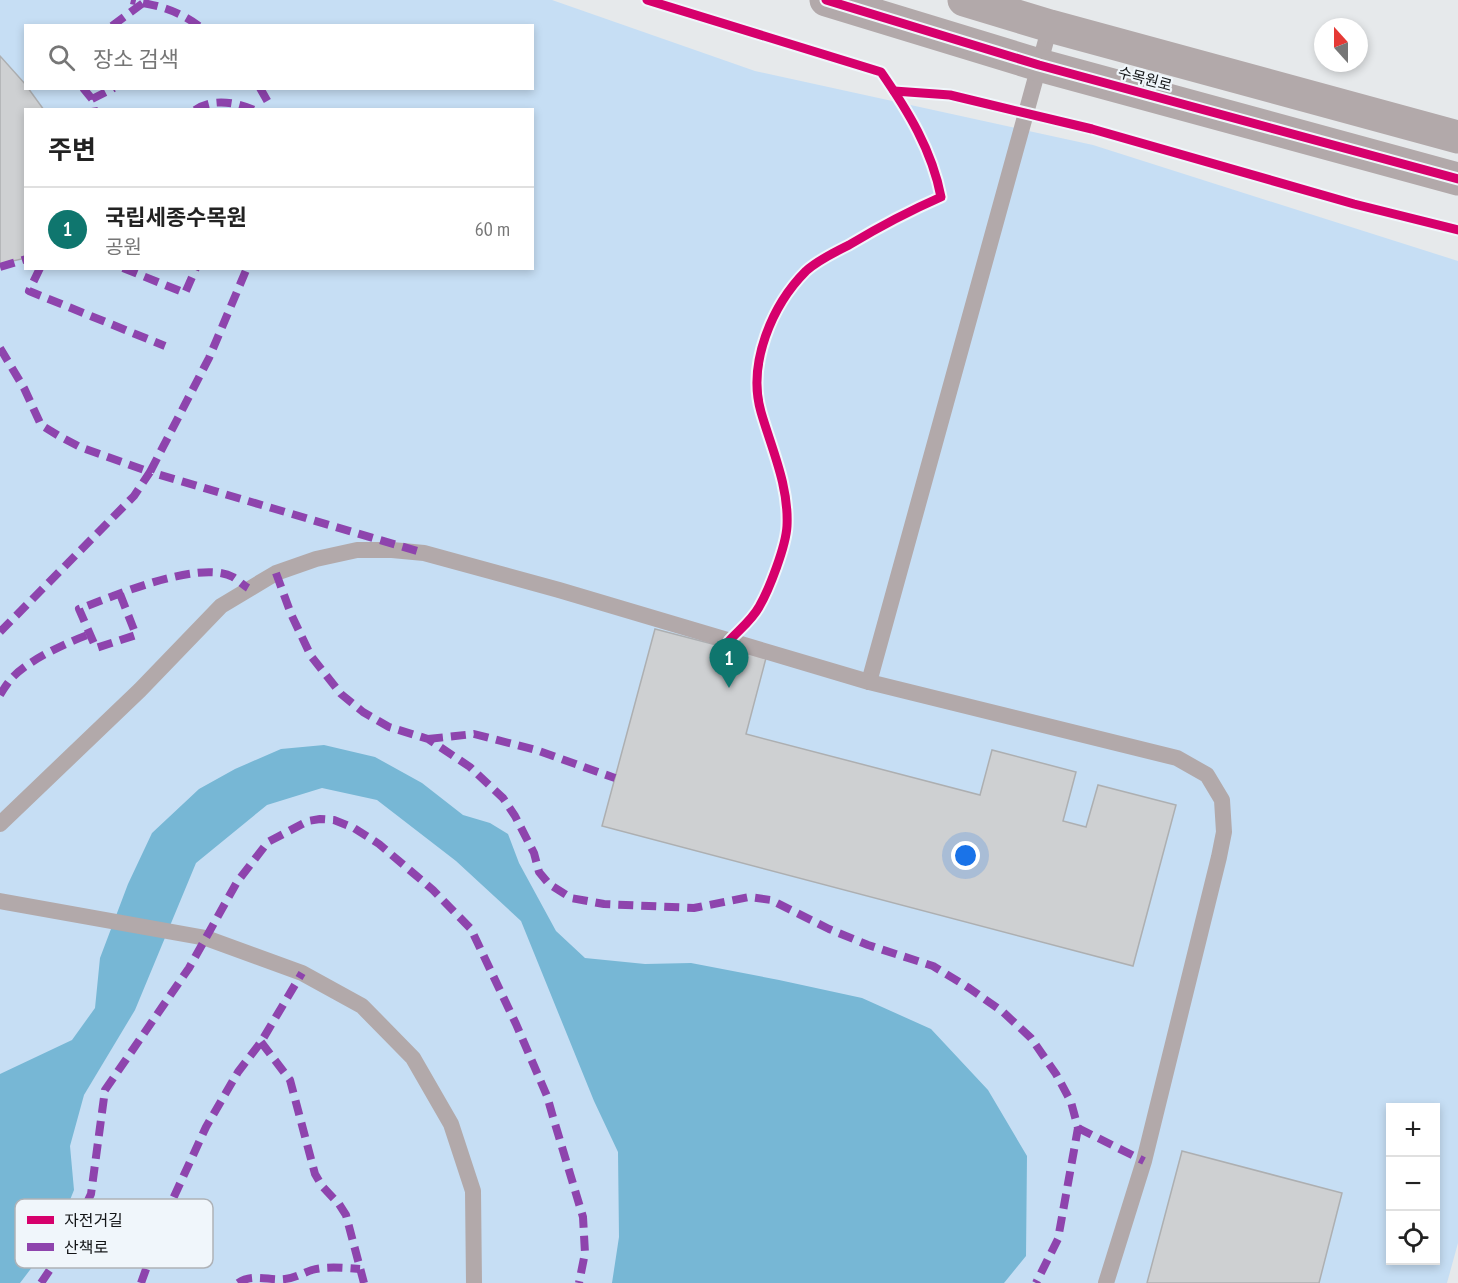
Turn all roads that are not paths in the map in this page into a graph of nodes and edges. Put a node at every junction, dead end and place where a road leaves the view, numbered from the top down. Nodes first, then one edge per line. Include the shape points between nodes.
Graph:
1 (826, 0) edge
2 (964, 0) edge
3 (1050, 26) junction
4 (1039, 65) junction
5 (1458, 137) edge
6 (1458, 179) edge
7 (869, 682) junction
8 (0, 824) edge
9 (0, 901) edge
10 (474, 1283) edge
11 (1106, 1283) edge

1 - 4 street, 수목원로
2 - 3 street, 수목원로
3 - 4 lane
3 - 5 street, 수목원로
4 - 6 street, 수목원로
4 - 7 lane
7 - 8 lane via 424,553 357,550 276,573 221,606
7 - 11 lane via 1177,758 1207,775 1222,800 1224,832 1216,868 1144,1161
9 - 10 lane via 206,938 302,973 362,1006 413,1058 451,1124 473,1191

